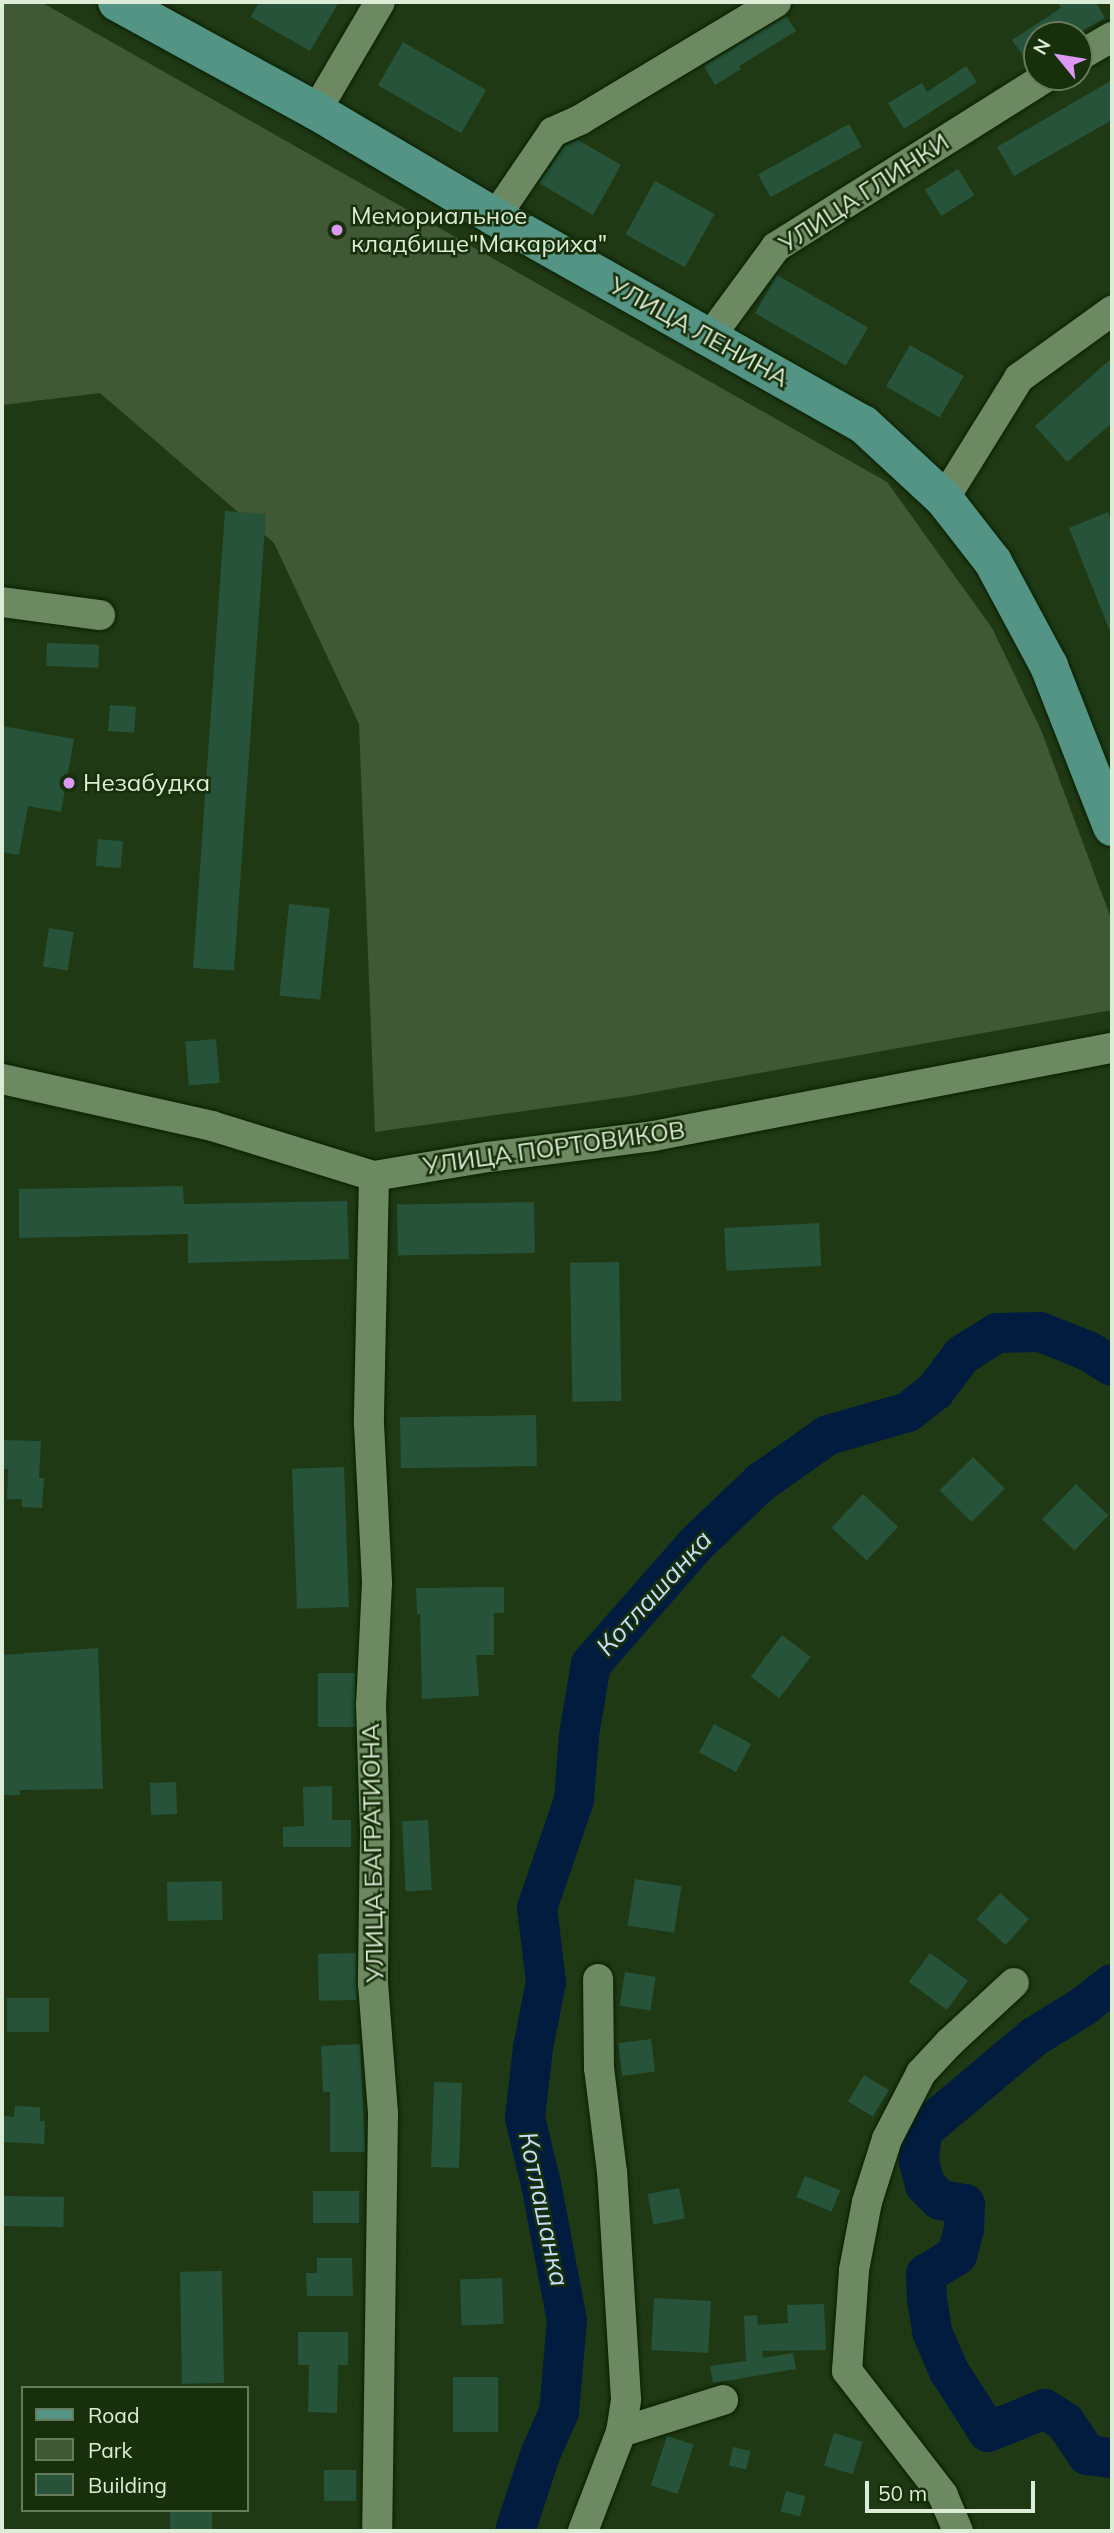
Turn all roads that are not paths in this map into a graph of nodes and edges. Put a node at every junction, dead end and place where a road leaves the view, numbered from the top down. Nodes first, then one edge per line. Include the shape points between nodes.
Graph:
1 (117, 2) edge
2 (380, 2) edge
3 (776, 2) edge
4 (1112, 37) edge
5 (1093, 49) edge
6 (1024, 91) edge
7 (316, 111) junction
8 (495, 217) junction
9 (1112, 311) edge
10 (709, 338) junction
11 (944, 499) junction
12 (2, 602) edge
13 (100, 615) dead end
14 (1112, 827) edge
15 (1112, 1048) edge
16 (2, 1079) edge
17 (374, 1176) junction
18 (598, 1979) dead end
19 (1014, 1983) dead end
20 (723, 2400) dead end
21 (621, 2432) junction
22 (377, 2531) edge
23 (583, 2531) edge
24 (958, 2531) edge

1 - 7 main road, УЛИЦА ЛЕНИНА
2 - 7 street
3 - 8 street via 553,132
4 - 5 street
6 - 10 street, УЛИЦА ГЛИНКИ via 776,247
7 - 8 main road, УЛИЦА ЛЕНИНА
8 - 10 main road, УЛИЦА ЛЕНИНА
9 - 11 street via 1019,378
10 - 11 main road, УЛИЦА ЛЕНИНА via 863,425
11 - 14 main road, УЛИЦА ЛЕНИНА via 993,562 1049,666
12 - 13 street
15 - 17 street, УЛИЦА ПОРТОВИКОВ via 654,1136
16 - 17 street, УЛИЦА ПОРТОВИКОВ via 212,1126
17 - 22 street, УЛИЦА БАГРАТИОНА via 369,1424 377,1583 371,1705 373,1983 383,2114
18 - 21 street via 599,2068 612,2172 626,2399
19 - 24 street via 921,2073 887,2139 867,2202 854,2270 847,2371 943,2496
20 - 21 street
21 - 23 street

